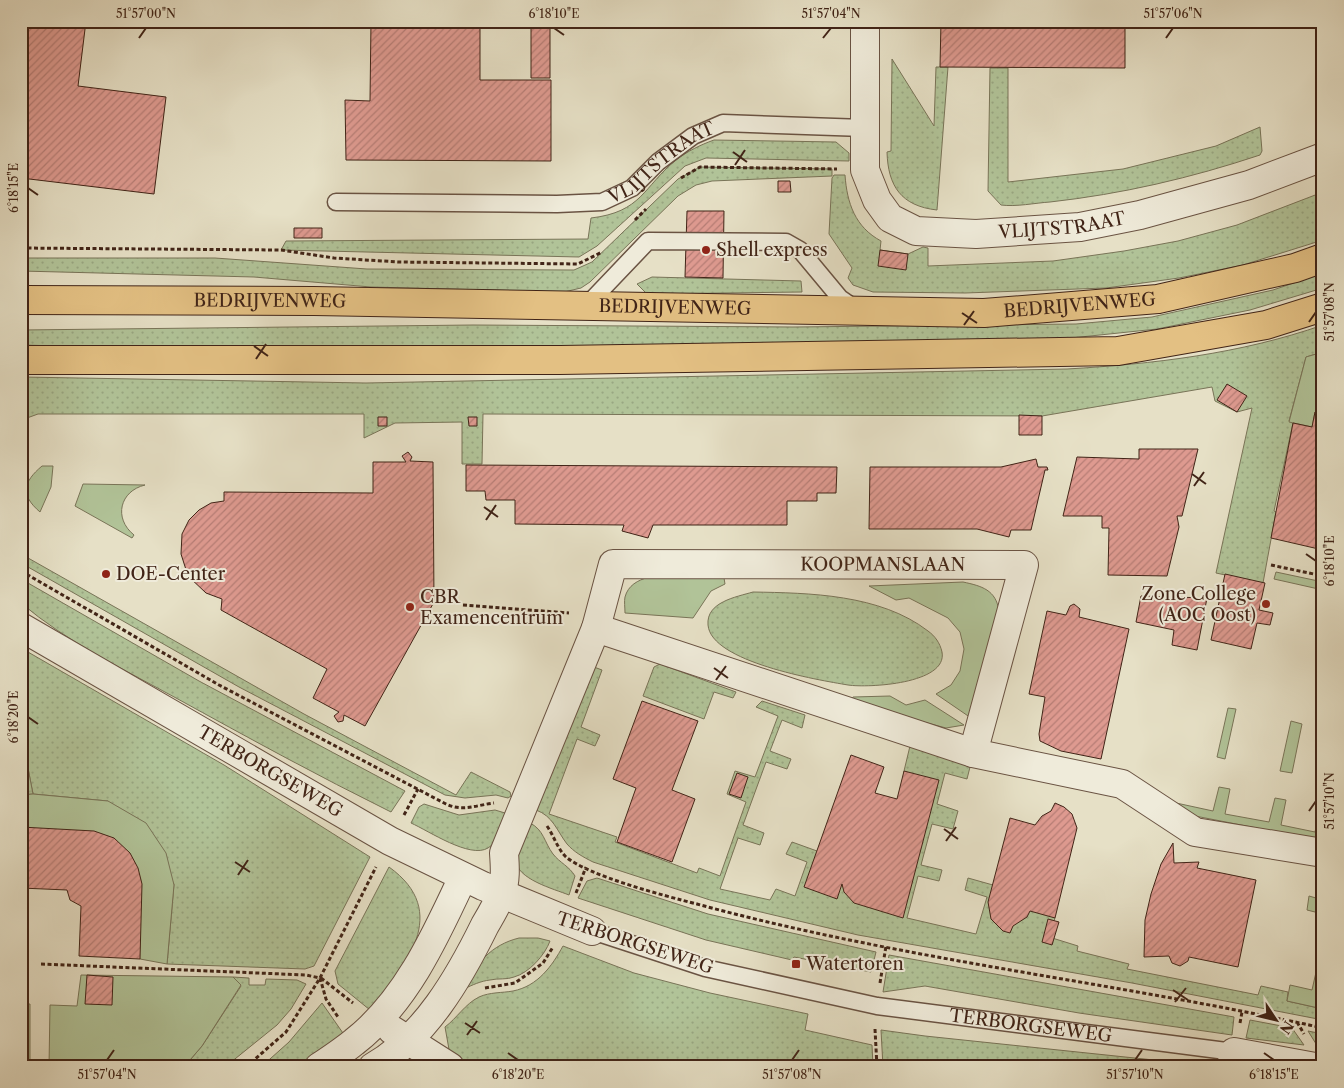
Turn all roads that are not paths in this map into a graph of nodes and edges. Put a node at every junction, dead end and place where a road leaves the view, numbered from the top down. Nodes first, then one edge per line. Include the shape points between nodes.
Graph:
1 (865, 21) edge
2 (864, 128) junction
3 (1323, 157) edge
4 (336, 202) dead end
5 (1323, 258) edge
6 (21, 300) edge
7 (587, 305) junction
8 (1323, 306) edge
9 (858, 310) junction
10 (21, 360) edge
11 (598, 622) junction
12 (21, 627) edge
13 (973, 753) junction
14 (504, 853) junction
15 (1323, 853) edge
16 (463, 877) junction
17 (501, 894) junction
18 (592, 931) joint
19 (376, 1020) junction
20 (408, 1039) junction
21 (1232, 1059) edge
22 (319, 1067) edge
23 (372, 1067) edge
24 (450, 1067) edge
25 (1315, 1067) edge

1 - 2 street, VLIJTSTRAAT
2 - 3 street, VLIJTSTRAAT via 865,170 877,200 890,218 916,231 976,234 1080,228 1248,185
2 - 4 lane, VLIJTSTRAAT via 724,123 693,136 658,162 632,188 602,202
5 - 9 main road, BEDRIJVENWEG via 1295,268 1158,299 984,313
6 - 7 main road, BEDRIJVENWEG
7 - 9 main road, BEDRIJVENWEG
7 - 9 lane via 648,241 741,241 786,242 800,250 840,298
8 - 10 main road via 1266,325 1118,351 550,360
11 - 13 street
11 - 13 street, KOOPMANSLAAN via 613,564 1024,565
11 - 14 street, KOOPMANSLAAN
12 - 16 street, TERBORGSEWEG via 390,841
13 - 15 street via 1122,784 1195,832
14 - 16 street via 488,867
14 - 17 street, KOOPMANSLAAN via 505,876
16 - 17 street, TERBORGSEWEG
16 - 19 street via 430,947 400,994
17 - 18 street, TERBORGSEWEG
17 - 20 street, KOOPMANSLAAN via 471,954 425,1024
18 - 21 lane, TERBORGSEWEG via 705,968 877,1006
19 - 20 street
19 - 22 street via 355,1042
20 - 23 street, KOOPMANSLAAN via 388,1058
20 - 24 street
21 - 25 street, TERBORGSEWEG

